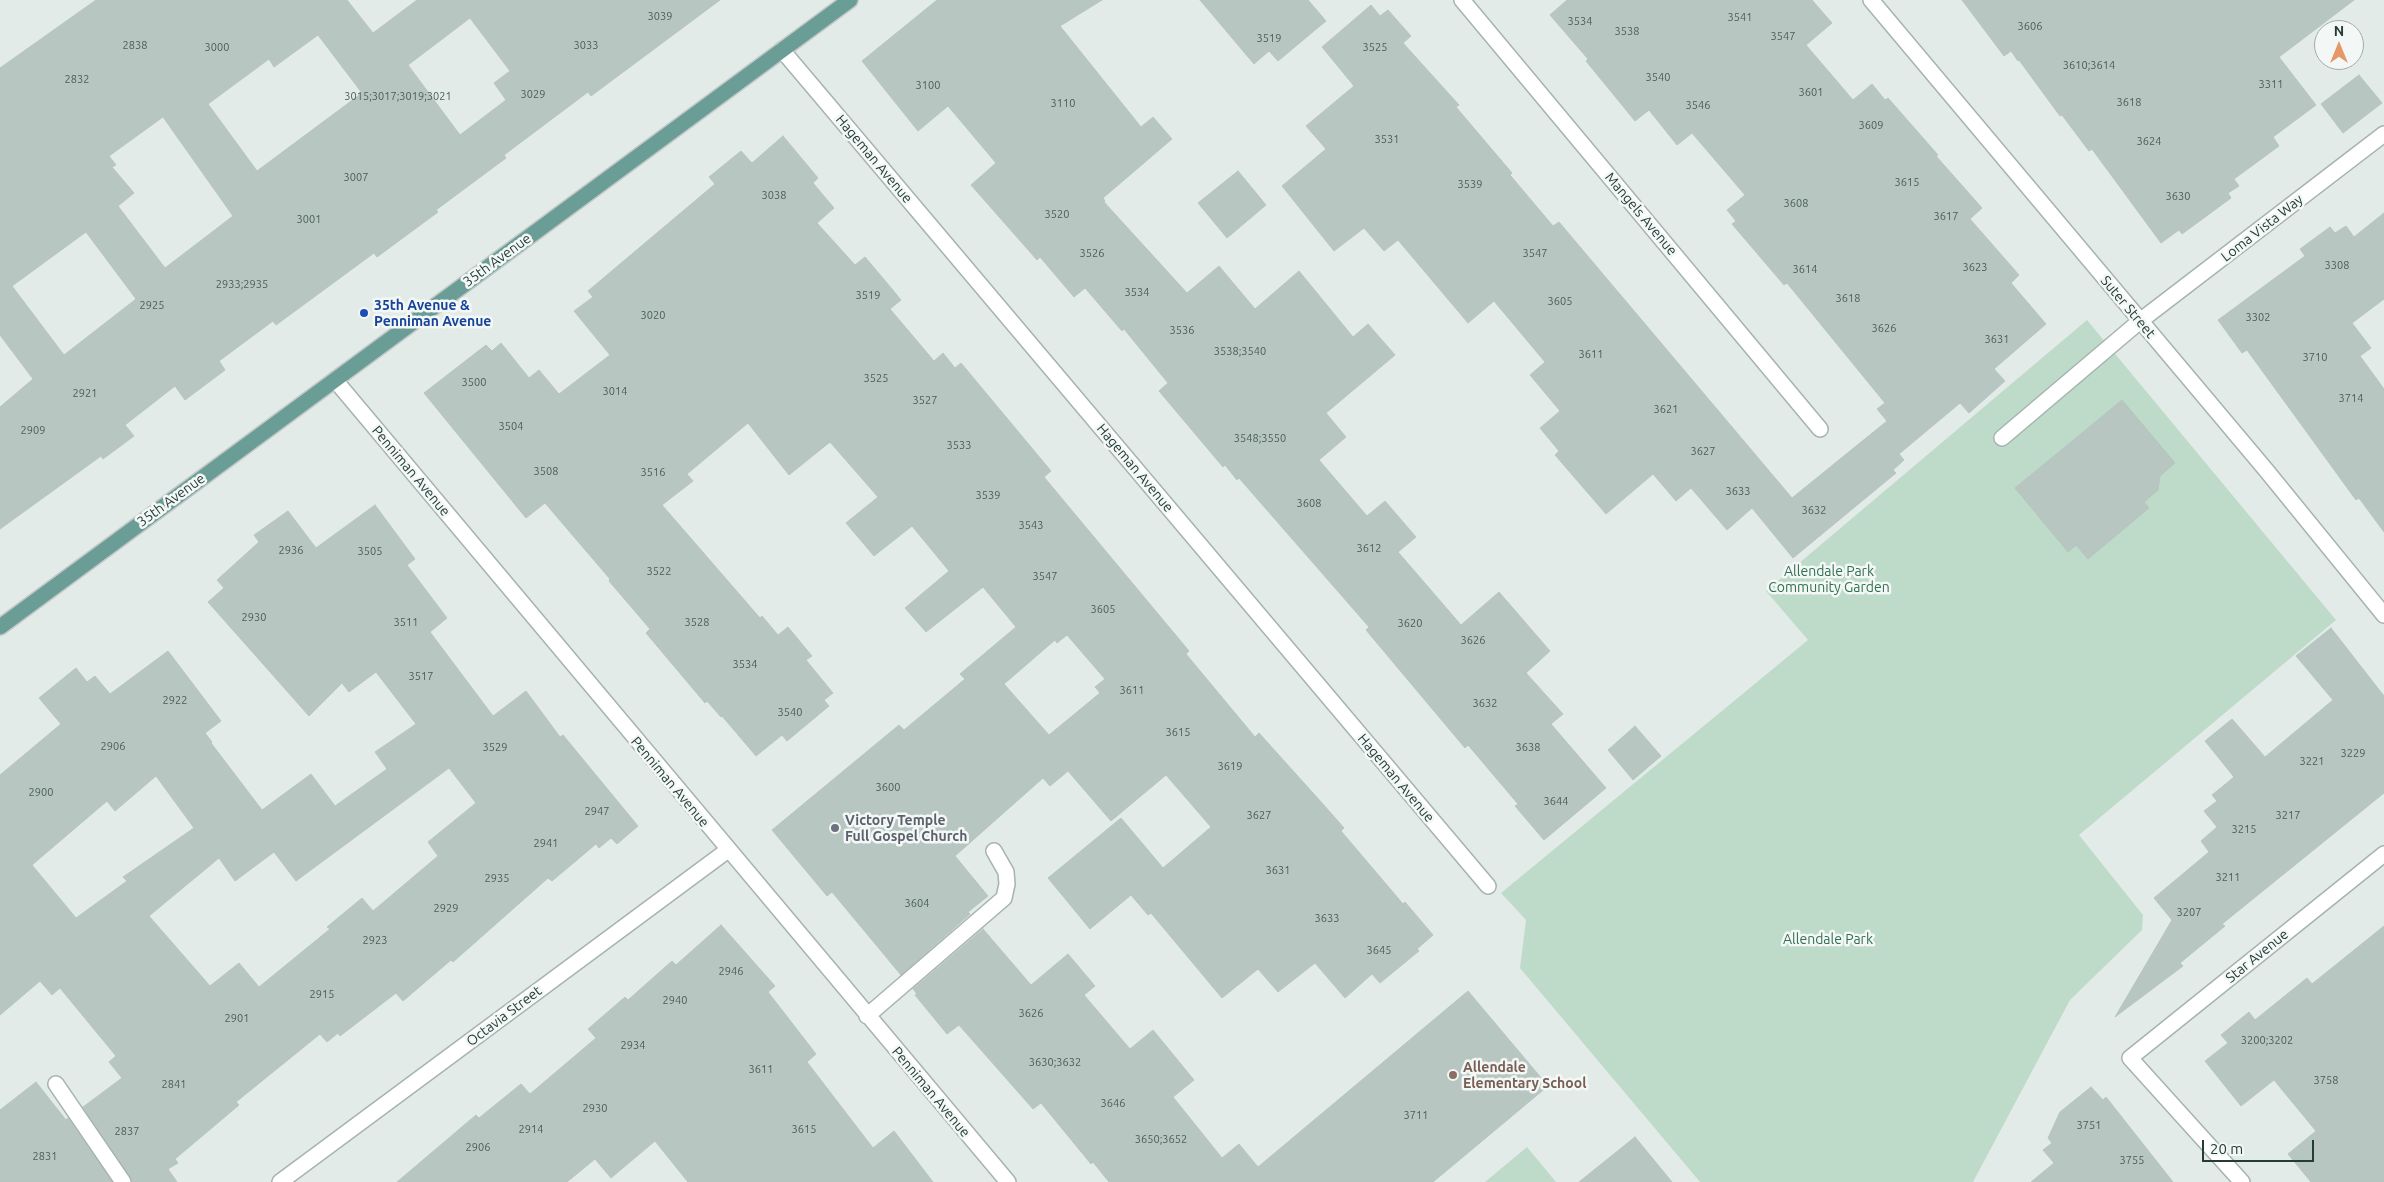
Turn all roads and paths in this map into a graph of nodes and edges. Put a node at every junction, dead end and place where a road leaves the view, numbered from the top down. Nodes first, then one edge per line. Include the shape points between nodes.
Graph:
1 (850, 0) edge
2 (1462, 0) edge
3 (1871, 0) edge
4 (782, 50) junction
5 (2384, 134) edge
6 (2140, 321) junction
7 (335, 380) junction
8 (1820, 429) dead end
9 (2002, 438) dead end
10 (2384, 615) edge
11 (0, 627) edge
12 (728, 850) junction
13 (994, 851) dead end
14 (2384, 854) edge
15 (1488, 886) dead end
16 (867, 1016) junction
17 (56, 1084) dead end
18 (123, 1182) edge
19 (280, 1182) edge
20 (1008, 1182) edge
21 (2242, 1182) edge

1 - 4 main road, 35th Avenue
2 - 8 street, Mangels Avenue
3 - 6 street, Suter Street
4 - 7 main road, 35th Avenue
4 - 15 street, Hageman Avenue
5 - 6 street, Loma Vista Way
6 - 9 street, Loma Vista Way
6 - 10 street, Suter Street
7 - 11 main road, 35th Avenue
7 - 12 street, Penniman Avenue
12 - 16 street, Penniman Avenue
12 - 19 street, Octavia Street
13 - 16 street via 1006,872 1004,898
14 - 21 street, Star Avenue via 2130,1058
16 - 20 street, Penniman Avenue
17 - 18 street

